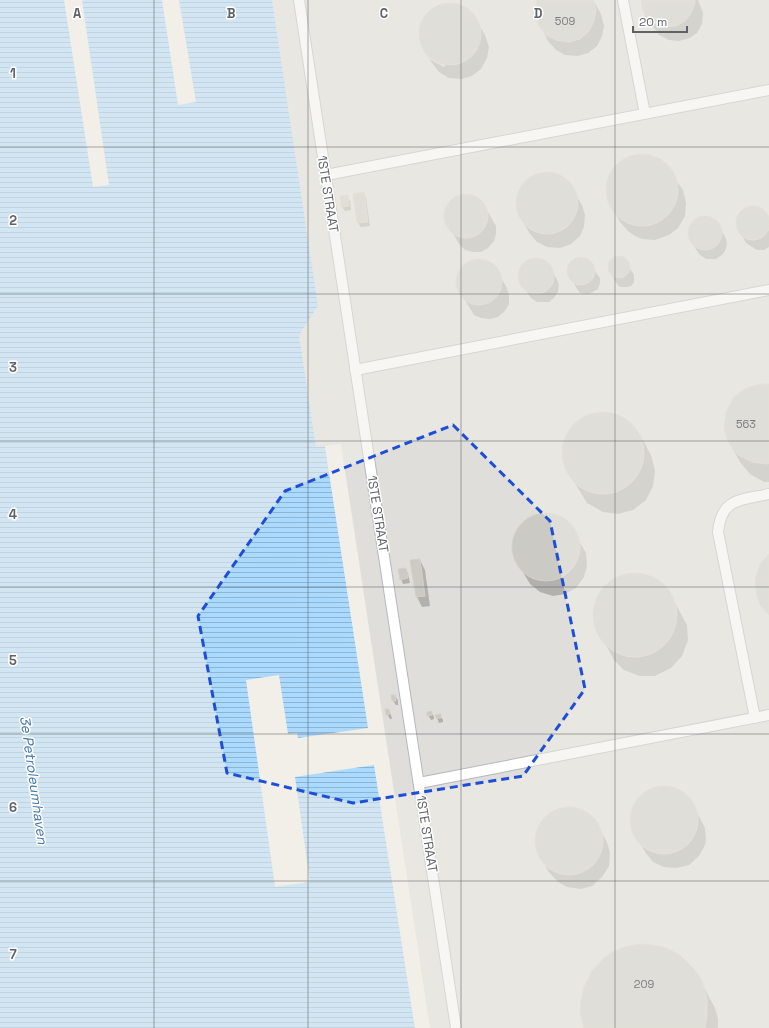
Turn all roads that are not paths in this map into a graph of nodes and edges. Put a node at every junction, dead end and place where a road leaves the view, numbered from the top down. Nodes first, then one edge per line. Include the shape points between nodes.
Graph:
1 (299, 0) edge
2 (623, 0) edge
3 (769, 90) edge
4 (645, 114) junction
5 (326, 175) junction
6 (769, 290) edge
7 (355, 370) junction
8 (769, 494) edge
9 (769, 716) edge
10 (755, 718) junction
11 (419, 783) junction
12 (456, 1028) edge

1 - 5 lane, 1STE STRAAT
2 - 4 lane
3 - 4 lane
4 - 5 lane
5 - 7 lane, 1STE STRAAT
6 - 7 lane
7 - 11 lane, 1STE STRAAT
8 - 10 lane via 737,500 726,508 719,520 718,532
9 - 10 lane
10 - 11 lane
11 - 12 lane, 1STE STRAAT

